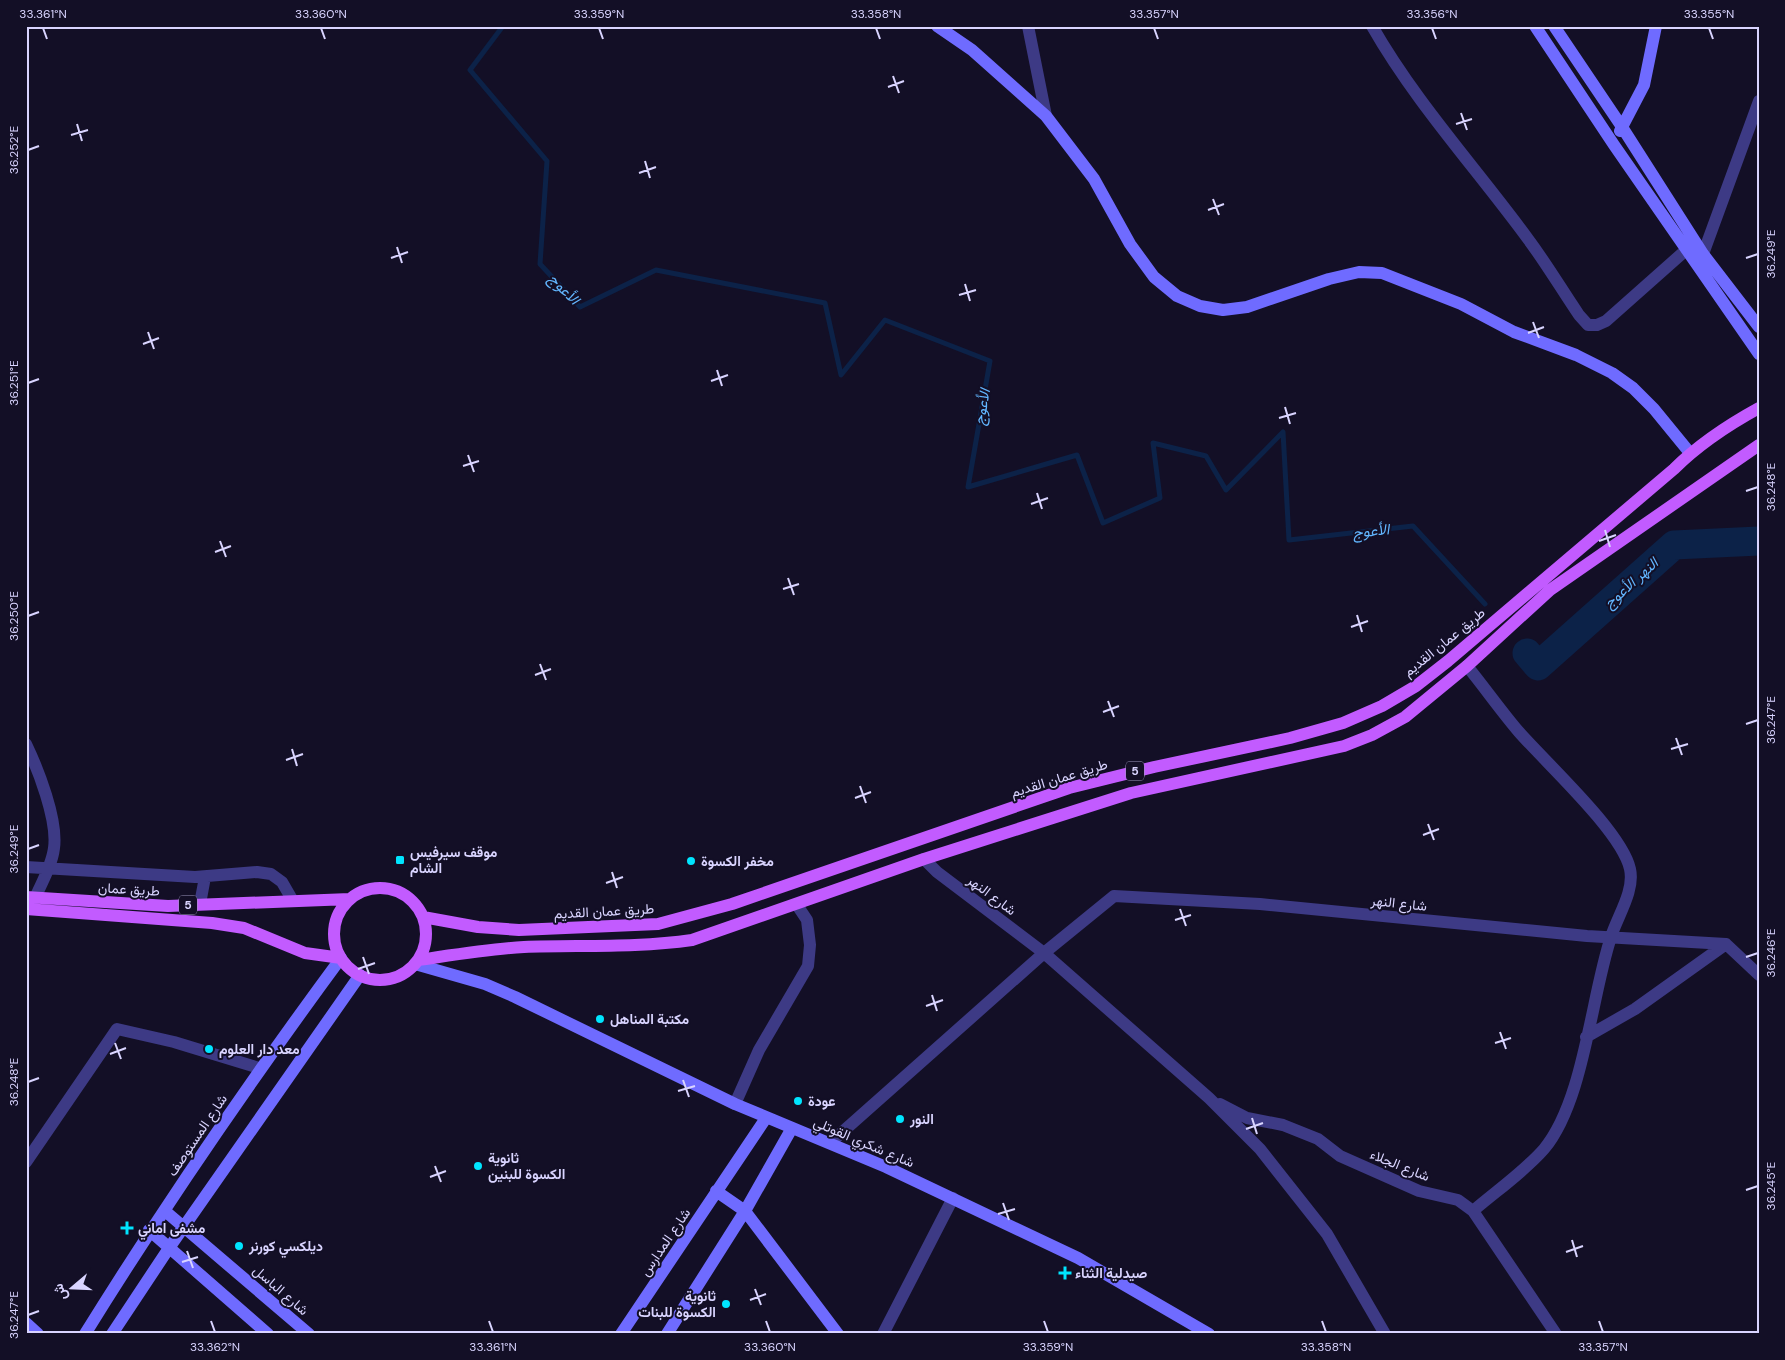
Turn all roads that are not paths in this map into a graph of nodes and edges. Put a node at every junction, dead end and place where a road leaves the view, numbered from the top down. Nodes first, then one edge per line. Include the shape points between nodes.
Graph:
1 (937, 26) edge
2 (1028, 26) edge
3 (1372, 26) edge
4 (1535, 26) edge
5 (1554, 26) edge
6 (1656, 26) edge
7 (1759, 101) edge
8 (1046, 116) junction
9 (1622, 127) junction
10 (1755, 128) edge
11 (1614, 145) junction
12 (1686, 250) junction
13 (1703, 254) junction
14 (1759, 327) edge
15 (1759, 354) edge
16 (1759, 408) edge
17 (1759, 445) edge
18 (1690, 453) junction
19 (1467, 666) junction
20 (26, 744) edge
21 (924, 859) junction
22 (26, 867) edge
23 (48, 869) junction
24 (204, 877) junction
25 (350, 899) junction
26 (293, 901) junction
27 (200, 904) junction
28 (28, 905) edge
29 (797, 905) junction
30 (423, 916) junction
31 (1610, 938) junction
32 (1726, 944) junction
33 (1044, 953) junction
34 (342, 958) junction
35 (417, 962) junction
36 (360, 975) junction
37 (1759, 975) edge
38 (1586, 1037) junction
39 (260, 1068) junction
40 (1209, 1098) junction
41 (735, 1104) junction
42 (766, 1118) junction
43 (792, 1128) junction
44 (830, 1143) junction
45 (26, 1162) edge
46 (716, 1191) junction
47 (953, 1198) junction
48 (165, 1211) junction
49 (744, 1211) junction
50 (1473, 1211) junction
51 (184, 1227) junction
52 (150, 1230) junction
53 (168, 1248) junction
54 (26, 1323) edge
55 (38, 1334) edge
56 (85, 1334) edge
57 (112, 1334) edge
58 (268, 1334) edge
59 (309, 1334) edge
60 (621, 1334) edge
61 (667, 1334) edge
62 (838, 1334) edge
63 (883, 1334) edge
64 (1208, 1334) edge
65 (1385, 1334) edge
66 (1556, 1334) edge

1 - 8 street via 972,50
2 - 8 street
3 - 12 street via 1458,150 1528,239 1588,325 1606,321
4 - 11 street
5 - 9 street
6 - 9 street via 1644,86
7 - 10 street
8 - 18 street via 1094,179 1130,244 1154,277 1177,296 1200,306 1223,310 1247,307 1359,272 1382,274 1461,304 1514,332 1576,355 1612,373 1654,409
9 - 11 street
9 - 13 street
10 - 13 street
11 - 12 street
12 - 15 street
13 - 14 street
16 - 18 main road, طريق عمان القديم / 5
17 - 19 main road, 5 via 1550,590
18 - 30 main road, طريق عمان القديم / 5 via 1416,686 1343,723 1069,788 732,904 658,924 519,930 478,927
19 - 21 main road, 5 via 1405,717 1344,746 1131,793
19 - 31 street via 1519,731 1603,823 1621,849 1630,869 1630,887
20 - 23 street via 37,768 53,825 54,847
21 - 29 main road, 5
21 - 33 street, شارع النهر
22 - 23 street
23 - 24 street
23 - 28 street
24 - 26 street via 257,872 271,874 282,882
24 - 27 street
25 - 26 main road, طريق عمان / 5
25 - 30 main road via 376,888 391,889 404,894
25 - 34 main road via 340,912 335,927 336,943
26 - 27 main road, طريق عمان / 5
27 - 28 main road, طريق عمان / 5
28 - 34 main road, طريق عمان / 5 via 236,927 305,953
29 - 35 main road, 5 via 692,940 659,945 523,948
29 - 41 street via 806,920 810,945 808,966 759,1050
30 - 35 main road via 425,946
31 - 32 street, شارع النهر
31 - 33 street, شارع النهر via 1260,904 1114,896
31 - 38 street
32 - 37 street
32 - 38 street via 1635,1009
33 - 40 street, شارع النهر
33 - 44 street
34 - 36 main road
34 - 39 street, شارع المستوصف
35 - 36 main road via 404,974 390,979
35 - 41 street, شارع شكري القوتلي via 515,996
36 - 51 street
38 - 50 street via 1563,1117 1544,1148
39 - 45 street via 117,1029
39 - 48 street, شارع المستوصف
40 - 50 street, شارع الجلاء via 1246,1118 1283,1125 1318,1139 1340,1156 1419,1190 1458,1200
40 - 65 street, شارع النهر via 1260,1149 1327,1234
41 - 42 street, شارع شكري القوتلي
42 - 43 street, شارع شكري القوتلي
42 - 46 street, شارع المدارس
43 - 44 street, شارع شكري القوتلي
43 - 49 street
44 - 47 street, شارع شكري القوتلي
46 - 49 street
46 - 60 street, شارع المدارس
47 - 63 street
47 - 64 street, شارع شكري القوتلي via 1078,1258
48 - 51 street, شارع الباسل
48 - 52 street, شارع المستوصف
49 - 61 street
49 - 62 street
50 - 66 street, شارع الجلاء
51 - 53 street
51 - 59 street, شارع الباسل
52 - 53 street
52 - 56 street, شارع المستوصف
53 - 57 street
53 - 58 street
54 - 55 street

